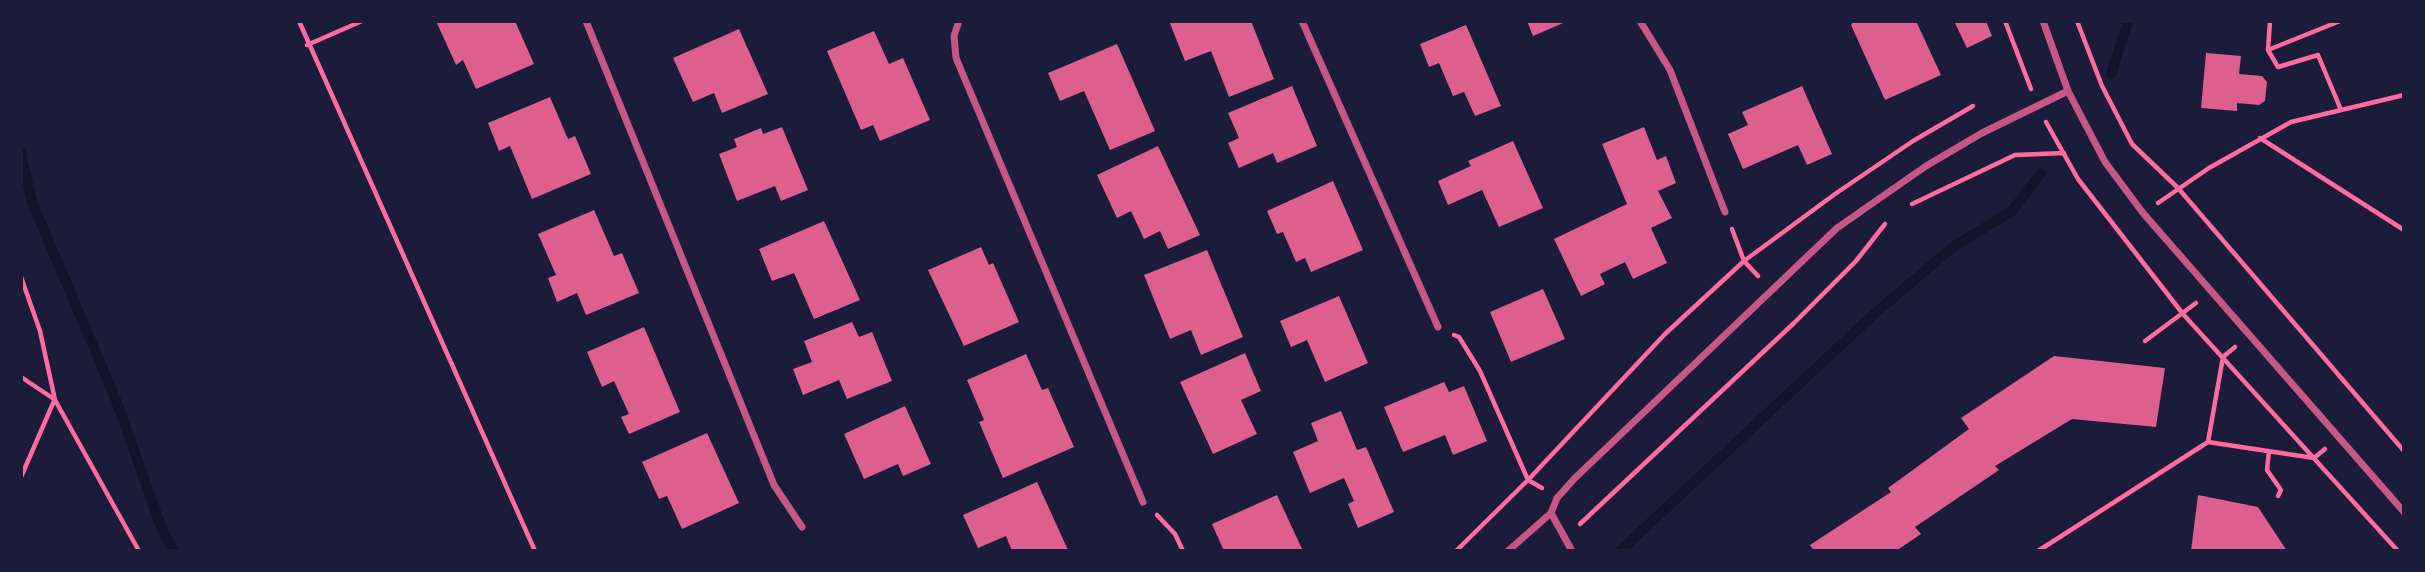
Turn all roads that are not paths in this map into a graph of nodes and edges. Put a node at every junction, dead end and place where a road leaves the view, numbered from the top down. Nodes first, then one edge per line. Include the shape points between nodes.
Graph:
1 (586, 21) edge
2 (959, 21) edge
3 (1302, 21) edge
4 (1640, 21) edge
5 (2043, 21) edge
6 (2068, 91) junction
7 (1725, 212) road end
8 (1438, 327) road end
9 (1143, 502) road end
10 (2404, 512) edge
11 (1551, 513) junction
12 (802, 527) dead end
13 (1508, 551) edge
14 (1572, 551) edge

1 - 12 street via 774,485
2 - 9 street via 954,36 956,58
3 - 8 street
4 - 7 street via 1670,70
5 - 6 street
6 - 10 street via 2105,162 2143,213
6 - 11 street via 1926,166 1837,228 1557,498
11 - 13 street
11 - 14 street

